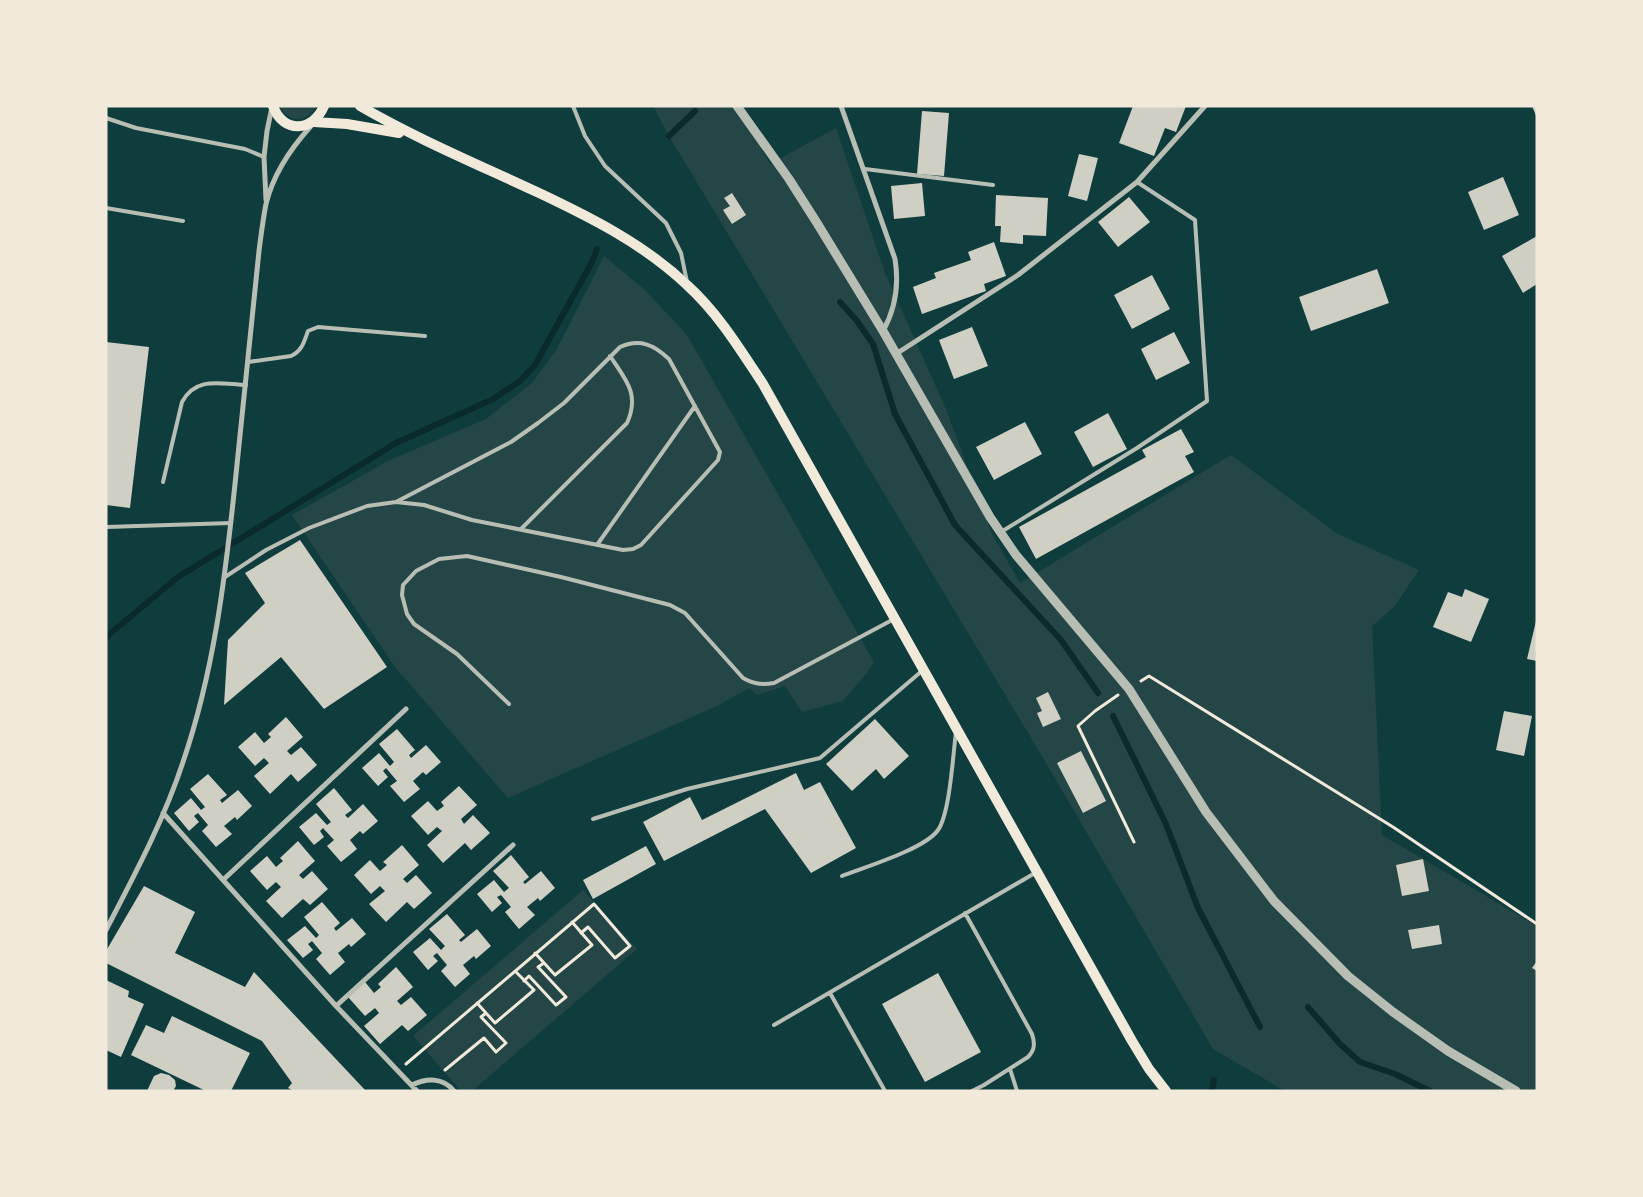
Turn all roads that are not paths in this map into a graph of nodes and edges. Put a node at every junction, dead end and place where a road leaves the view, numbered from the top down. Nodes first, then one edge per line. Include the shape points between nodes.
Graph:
1 (273, 106) edge
2 (324, 106) edge
3 (360, 106) edge
4 (573, 106) edge
5 (737, 106) edge
6 (841, 106) edge
7 (1205, 106) edge
8 (106, 118) edge
9 (314, 122) junction
10 (413, 136) junction
11 (264, 158) junction
12 (865, 169) junction
13 (1137, 182) junction
14 (993, 185) dead end
15 (266, 203) junction
16 (106, 208) edge
17 (183, 221) dead end
18 (688, 285) junction
19 (883, 331) junction
20 (425, 336) dead end
21 (896, 354) junction
22 (610, 356) junction
23 (248, 362) junction
24 (246, 385) junction
25 (695, 406) junction
26 (163, 482) dead end
27 (396, 502) junction
28 (231, 523) junction
29 (106, 527) edge
30 (521, 529) junction
31 (1000, 533) junction
32 (596, 545) junction
33 (225, 577) junction
34 (894, 618) junction
35 (923, 670) junction
36 (509, 704) dead end
37 (406, 710) dead end
38 (956, 729) junction
39 (163, 813) junction
40 (593, 819) dead end
41 (513, 845) dead end
42 (1037, 871) junction
43 (842, 876) dead end
44 (223, 880) junction
45 (966, 913) junction
46 (106, 930) edge
47 (830, 993) junction
48 (336, 1006) junction
49 (774, 1025) dead end
50 (1010, 1069) junction
51 (412, 1085) junction
52 (417, 1091) edge
53 (454, 1091) edge
54 (885, 1091) edge
55 (972, 1091) edge
56 (1017, 1091) edge
57 (1166, 1091) edge
58 (1516, 1091) edge

1 - 9 main road via 281,120 289,124
1 - 11 street
2 - 9 main road
3 - 10 main road
4 - 18 lane via 585,136 605,166 666,223 681,253
5 - 19 street via 789,179
6 - 12 street
7 - 13 street
8 - 11 lane via 170,136 245,150
9 - 10 main road via 347,124
9 - 15 street via 286,160
10 - 18 main road via 585,215 651,254
11 - 15 street
12 - 14 lane
12 - 19 street via 897,270 896,297
13 - 21 street via 1018,275
13 - 31 lane via 1195,220 1207,401
15 - 23 street
16 - 17 lane
18 - 34 main road via 710,309 763,384
19 - 21 street
20 - 23 lane via 318,327 308,331 297,354
21 - 31 street
22 - 25 lane via 628,343 648,344 659,350 669,359
22 - 27 lane via 564,403 538,423 496,450
22 - 30 lane via 630,387 632,412 626,423
23 - 24 street
24 - 26 lane via 202,384 186,394
24 - 28 street
25 - 32 lane
25 - 32 lane via 720,452 718,460 641,545 633,550 623,550
27 - 30 lane via 424,505 472,520
27 - 33 lane via 367,506 309,528 266,550
28 - 29 lane
28 - 33 street
30 - 32 lane
31 - 58 street via 1129,689 1206,812 1274,900 1348,976 1393,1012 1448,1051
33 - 39 street via 206,686 184,761
34 - 35 main road
34 - 36 lane via 774,682 754,684 743,678 684,613 670,605 467,556 439,559 416,571 403,585 407,614 414,624 457,654
35 - 38 main road
35 - 40 lane via 820,758 687,789
37 - 44 street
38 - 42 main road
38 - 43 lane via 950,784 938,830 922,842
39 - 44 street
39 - 46 street
41 - 48 street
42 - 45 lane
42 - 57 main road via 1132,1041
44 - 48 street
45 - 47 lane
45 - 50 lane via 1034,1040 1032,1053
47 - 49 lane
47 - 54 lane
48 - 51 street
50 - 55 lane
50 - 56 lane
51 - 52 street
51 - 53 street via 421,1080 435,1080 442,1081

